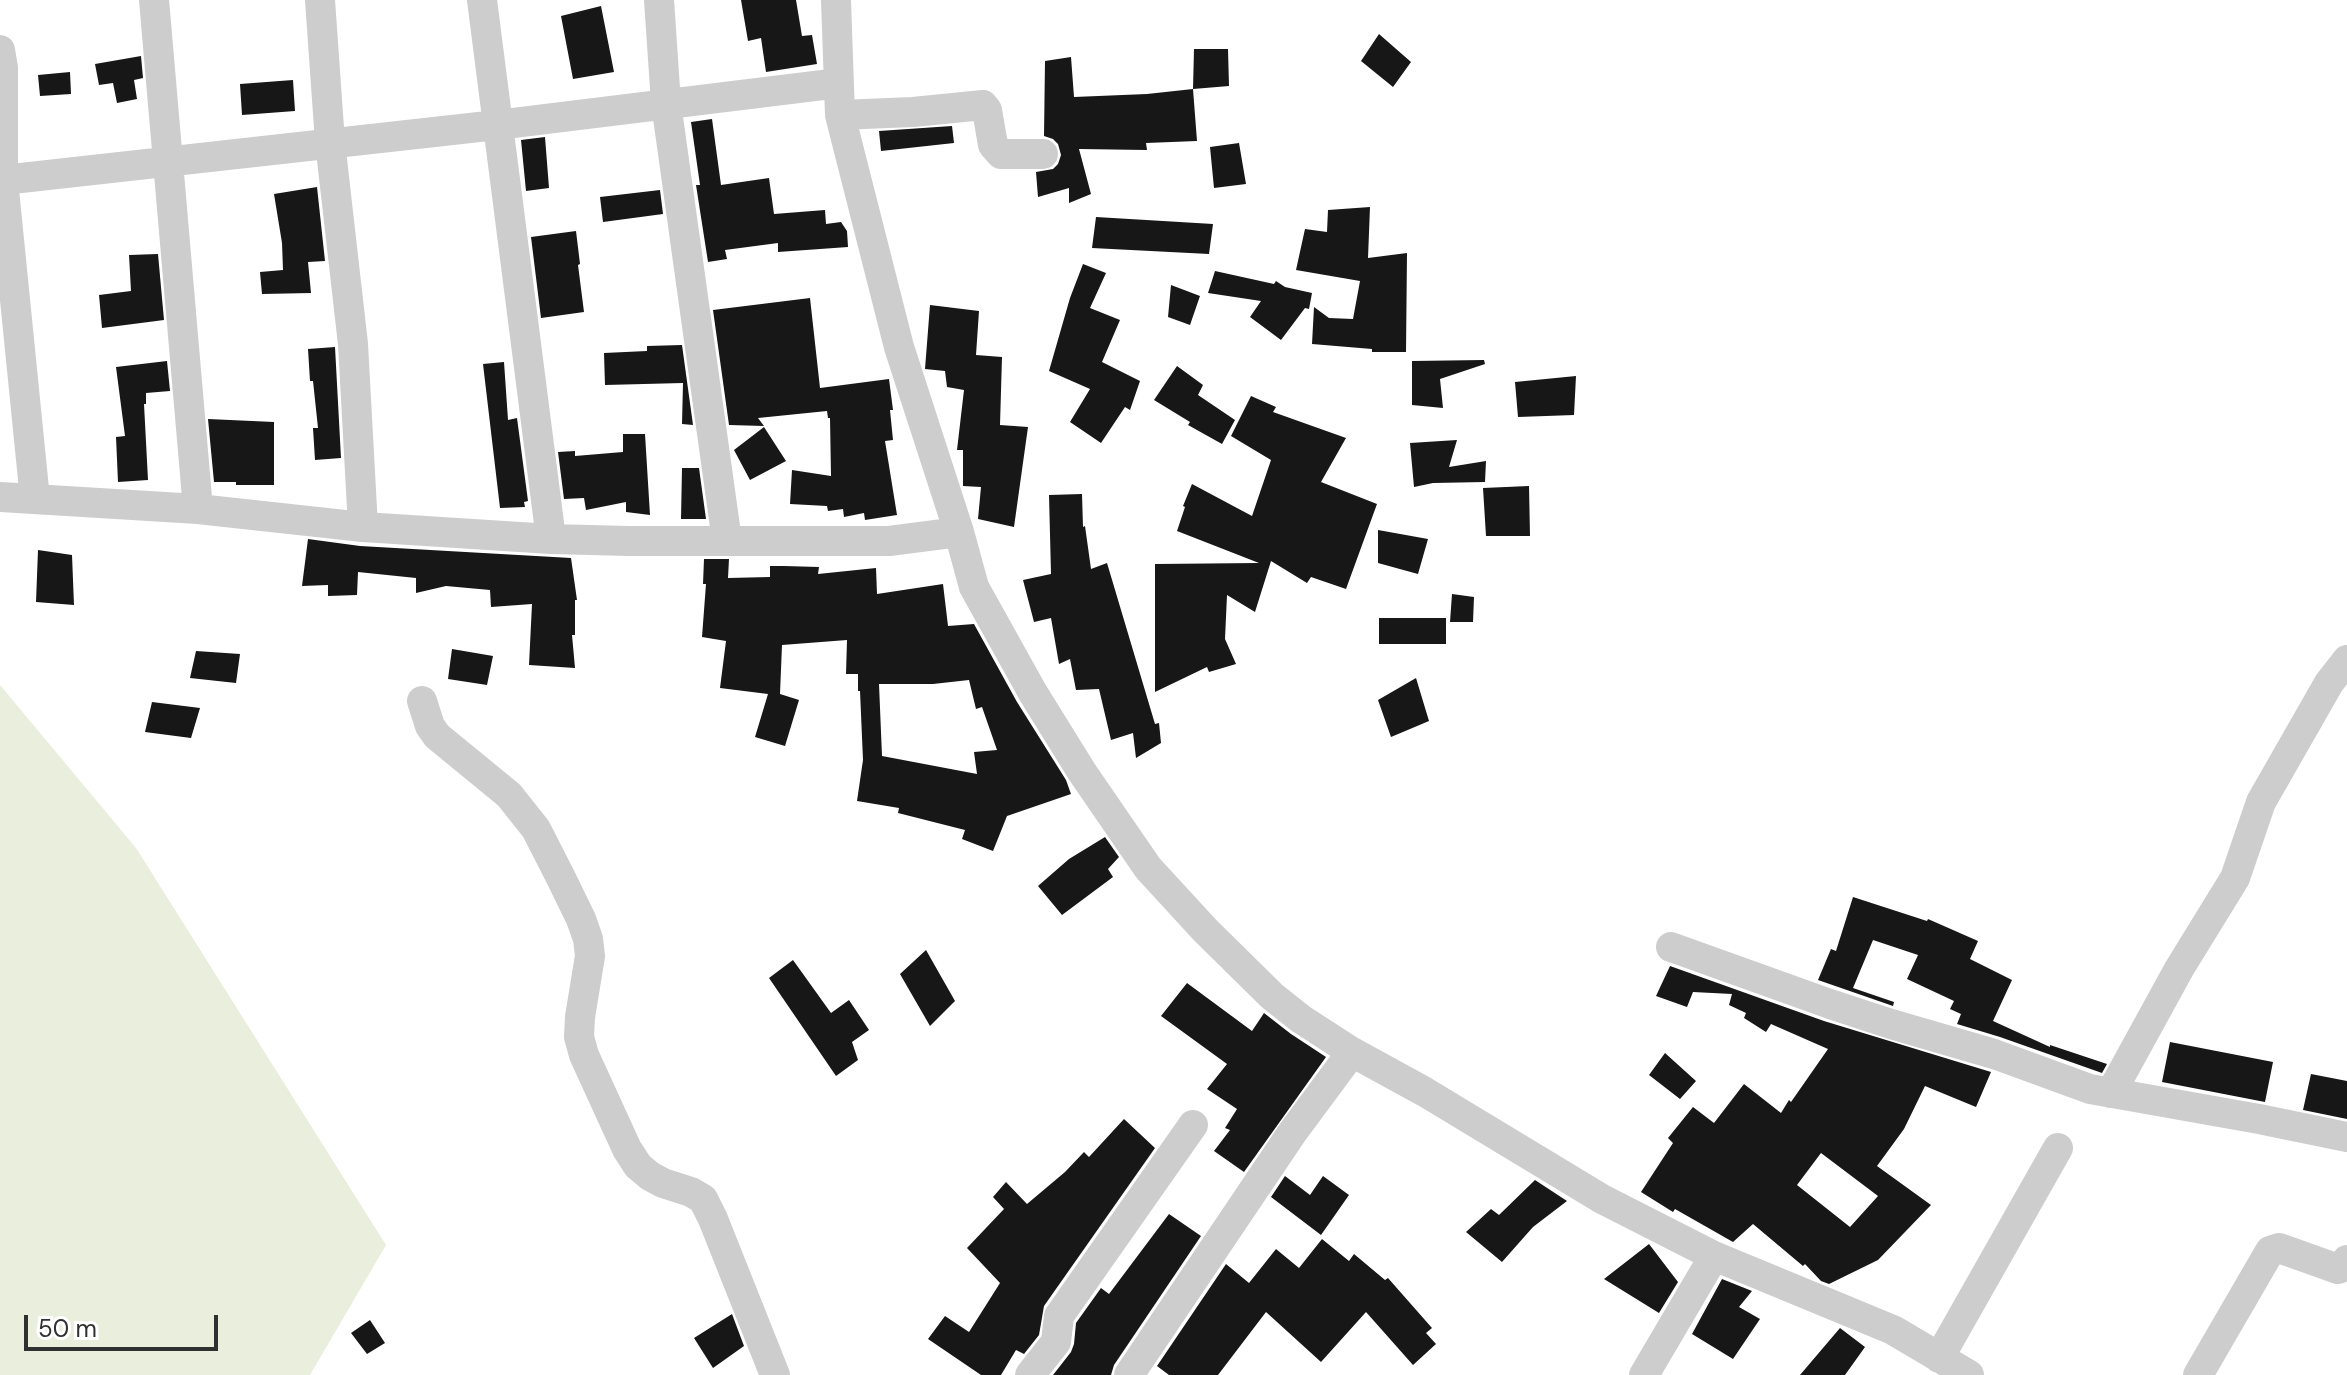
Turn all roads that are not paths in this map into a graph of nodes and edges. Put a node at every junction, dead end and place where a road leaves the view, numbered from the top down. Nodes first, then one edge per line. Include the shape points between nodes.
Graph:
1 (154, 0) edge
2 (320, 0) edge
3 (482, 0) edge
4 (659, 0) edge
5 (836, 0) edge
6 (0, 50) edge
7 (839, 83) junction
8 (666, 103) junction
9 (840, 115) junction
10 (497, 125) junction
11 (330, 142) junction
12 (1043, 154) dead end
13 (168, 162) junction
14 (1, 180) edge
15 (0, 497) edge
16 (35, 499) junction
17 (198, 509) junction
18 (363, 527) junction
19 (959, 532) junction
20 (551, 539) junction
21 (727, 541) junction
22 (2347, 660) edge
23 (422, 701) dead end
24 (1671, 947) dead end
25 (1352, 1052) junction
26 (2111, 1093) junction
27 (1193, 1125) dead end
28 (2347, 1137) edge
29 (2058, 1148) dead end
30 (1714, 1256) junction
31 (2347, 1260) edge
32 (1939, 1358) junction
33 (775, 1375) edge
34 (1030, 1375) edge
35 (1129, 1375) edge
36 (1644, 1375) edge
37 (1969, 1375) edge
38 (2198, 1375) edge

1 - 13 street
2 - 11 street
3 - 10 street
4 - 8 street
5 - 7 street
6 - 14 street
7 - 8 street
7 - 9 street
8 - 10 street
8 - 21 street
9 - 12 street via 983,105 997,151
9 - 19 street via 899,347
10 - 11 street
10 - 20 street
11 - 13 street
11 - 18 street via 353,344
13 - 14 street
13 - 17 street
14 - 16 street
15 - 16 street
16 - 17 street
17 - 18 street
18 - 20 street
19 - 21 street via 889,541
19 - 25 street via 974,587 1033,693 1148,868 1272,996
20 - 21 street
22 - 26 street via 2261,802 2235,878
23 - 33 street via 437,736 509,795 536,829 588,939 579,1037 584,1055 638,1166 703,1199
24 - 26 street
25 - 30 street via 1602,1199
25 - 35 street
26 - 28 street
27 - 34 street via 1059,1316 1056,1342
29 - 32 street
30 - 32 street via 1893,1330
30 - 36 street
31 - 38 street via 2338,1269 2279,1248 2270,1251
32 - 37 street

